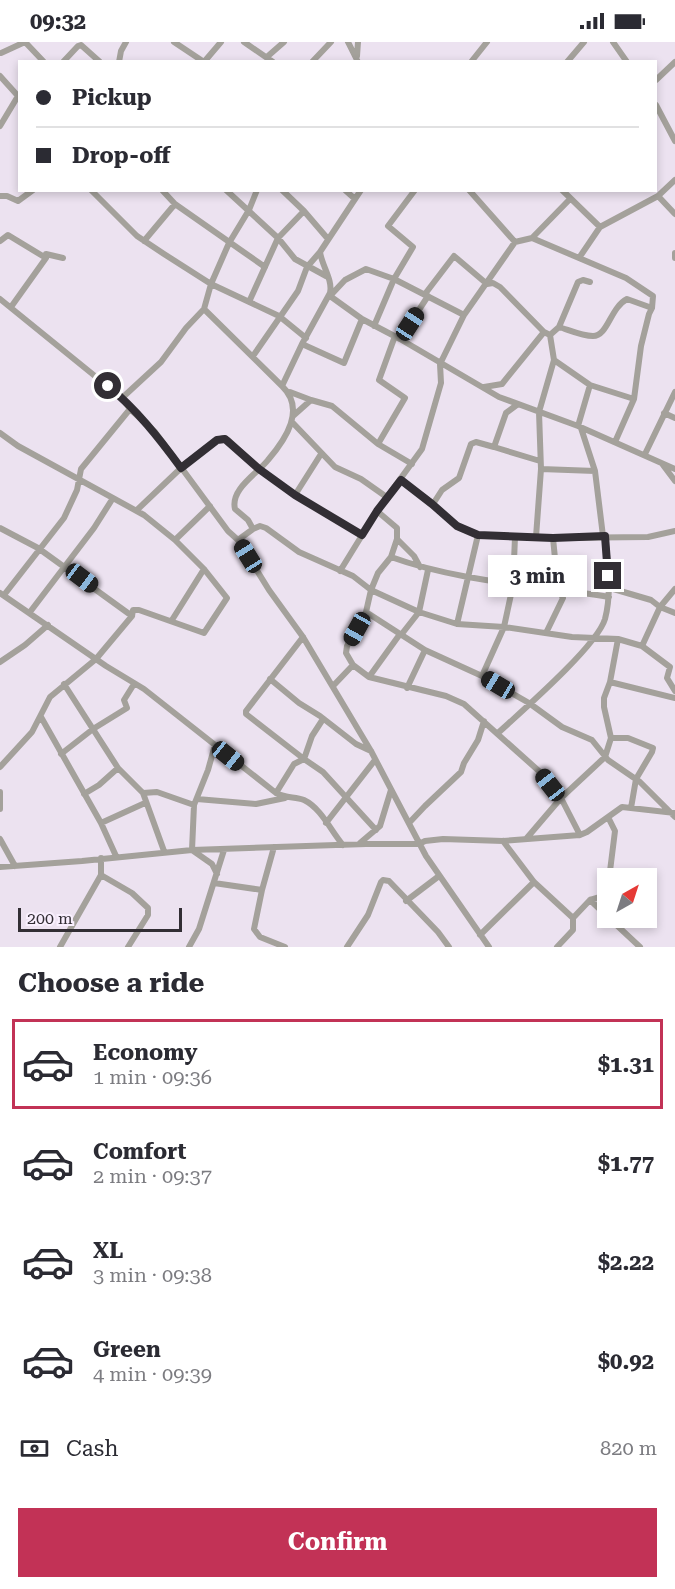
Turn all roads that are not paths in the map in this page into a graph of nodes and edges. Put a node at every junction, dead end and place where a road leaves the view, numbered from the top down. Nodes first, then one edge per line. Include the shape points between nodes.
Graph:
1 (2, 42) edge
2 (25, 42) edge
3 (126, 42) edge
4 (174, 42) edge
5 (221, 42) edge
6 (244, 42) edge
7 (284, 42) edge
8 (331, 42) edge
9 (348, 42) edge
10 (358, 42) edge
11 (487, 42) edge
12 (584, 42) edge
13 (613, 42) edge
14 (0, 53) edge
15 (270, 59) edge
16 (42, 60) edge
17 (65, 60) edge
18 (98, 60) edge
19 (119, 60) edge
20 (201, 60) edge
21 (204, 60) edge
22 (314, 60) edge
23 (357, 60) edge
24 (473, 60) edge
25 (569, 60) edge
26 (626, 60) edge
27 (675, 62) edge
28 (0, 76) edge
29 (657, 79) edge
30 (18, 95) edge
31 (18, 98) edge
32 (657, 107) edge
33 (0, 126) edge
34 (675, 141) edge
35 (675, 180) edge
36 (30, 192) edge
37 (93, 192) edge
38 (165, 192) edge
39 (228, 192) edge
40 (256, 192) edge
41 (284, 192) edge
42 (347, 192) edge
43 (360, 192) edge
44 (414, 192) edge
45 (472, 192) edge
46 (564, 192) edge
47 (1, 196) edge
48 (658, 196) junction
49 (355, 199) junction
50 (570, 199) junction
51 (175, 204) junction
52 (249, 210) junction
53 (304, 211) junction
54 (675, 214) edge
55 (600, 227) junction
56 (278, 238) junction
57 (532, 238) junction
58 (328, 240) junction
59 (0, 241) edge
60 (144, 241) junction
61 (515, 242) junction
62 (229, 243) junction
63 (320, 252) junction
64 (675, 253) edge
65 (46, 258) junction
66 (63, 258) dead end
67 (579, 258) junction
68 (675, 258) edge
69 (265, 267) junction
70 (307, 267) junction
71 (326, 276) junction
72 (394, 279) junction
73 (590, 282) dead end
74 (211, 284) junction
75 (487, 284) junction
76 (330, 295) junction
77 (426, 295) junction
78 (0, 299) edge
79 (249, 302) junction
80 (11, 307) junction
81 (652, 308) junction
82 (204, 309) junction
83 (464, 315) junction
84 (279, 316) junction
85 (362, 319) junction
86 (374, 326) junction
87 (560, 327) junction
88 (547, 333) junction
89 (398, 337) junction
90 (306, 338) junction
91 (302, 344) junction
92 (253, 356) junction
93 (554, 360) junction
94 (440, 364) junction
95 (452, 371) junction
96 (441, 383) junction
97 (590, 385) junction
98 (282, 386) junction
99 (481, 387) junction
100 (289, 392) junction
101 (675, 392) edge
102 (122, 398) junction
103 (634, 399) junction
104 (311, 400) junction
105 (518, 404) junction
106 (130, 409) junction
107 (539, 412) junction
108 (664, 413) junction
109 (675, 418) edge
110 (292, 419) junction
111 (579, 427) junction
112 (0, 433) edge
113 (615, 442) junction
114 (378, 444) junction
115 (494, 447) junction
116 (321, 454) junction
117 (645, 454) junction
118 (540, 461) junction
119 (412, 464) junction
120 (662, 464) junction
121 (181, 468) junction
122 (259, 469) junction
123 (541, 469) junction
124 (675, 469) edge
125 (596, 471) junction
126 (78, 480) junction
127 (401, 480) junction
128 (675, 481) edge
129 (295, 495) junction
130 (112, 498) junction
131 (387, 498) junction
132 (432, 504) junction
133 (210, 506) junction
134 (137, 510) junction
135 (377, 511) junction
136 (0, 528) edge
137 (253, 529) junction
138 (675, 531) edge
139 (362, 535) junction
140 (478, 535) junction
141 (604, 536) junction
142 (515, 537) junction
143 (536, 537) junction
144 (553, 538) junction
145 (397, 539) junction
146 (174, 540) junction
147 (238, 540) junction
148 (38, 548) junction
149 (391, 557) junction
150 (66, 566) junction
151 (420, 568) junction
152 (204, 569) junction
153 (428, 570) junction
154 (340, 571) junction
155 (468, 576) junction
156 (513, 585) junction
157 (610, 588) junction
158 (675, 588) edge
159 (558, 589) junction
160 (371, 590) junction
161 (2, 594) edge
162 (609, 597) junction
163 (660, 608) junction
164 (30, 612) junction
165 (366, 612) junction
166 (419, 612) junction
167 (675, 613) edge
168 (132, 616) junction
169 (172, 620) junction
170 (457, 624) junction
171 (48, 625) junction
172 (504, 627) junction
173 (546, 633) junction
174 (401, 634) junction
175 (303, 637) junction
176 (594, 639) junction
177 (618, 639) junction
178 (642, 646) junction
179 (425, 650) junction
180 (96, 659) junction
181 (675, 659) edge
182 (0, 662) edge
183 (353, 665) junction
184 (670, 667) junction
185 (482, 675) junction
186 (369, 677) junction
187 (270, 679) junction
188 (610, 682) junction
189 (64, 684) junction
190 (134, 684) junction
191 (333, 686) junction
192 (406, 688) junction
193 (675, 691) edge
194 (675, 698) edge
195 (530, 703) junction
196 (41, 717) junction
197 (323, 719) junction
198 (484, 721) junction
199 (93, 729) junction
200 (498, 734) junction
201 (611, 738) junction
202 (215, 745) junction
203 (370, 751) junction
204 (61, 754) junction
205 (605, 757) junction
206 (304, 759) junction
207 (375, 760) junction
208 (0, 767) edge
209 (118, 768) junction
210 (636, 779) junction
211 (391, 790) junction
212 (0, 792) edge
213 (143, 793) junction
214 (276, 793) junction
215 (84, 794) junction
216 (285, 798) junction
217 (561, 798) junction
218 (346, 799) junction
219 (195, 802) junction
220 (145, 803) junction
221 (631, 808) junction
222 (0, 809) edge
223 (673, 814) edge
224 (608, 817) junction
225 (101, 823) junction
226 (326, 823) junction
227 (409, 823) junction
228 (376, 830) junction
229 (580, 835) junction
230 (526, 839) junction
231 (0, 840) edge
232 (503, 841) junction
233 (343, 844) junction
234 (359, 844) junction
235 (420, 844) junction
236 (274, 847) junction
237 (192, 849) junction
238 (224, 850) junction
239 (164, 851) junction
240 (116, 856) junction
241 (101, 858) junction
242 (15, 866) junction
243 (0, 867) edge
244 (610, 868) edge
245 (217, 874) junction
246 (101, 875) junction
247 (439, 876) junction
248 (534, 882) junction
249 (214, 883) junction
250 (262, 890) junction
251 (597, 898) edge
252 (590, 900) junction
253 (406, 901) junction
254 (597, 907) edge
255 (573, 918) junction
256 (620, 928) edge
257 (480, 935) junction
258 (280, 946) edge
259 (60, 947) edge
260 (128, 947) edge
261 (189, 947) edge
262 (347, 947) edge
263 (449, 947) edge
264 (489, 947) edge
265 (557, 947) edge
266 (640, 947) edge

1 - 14 street
2 - 14 street
2 - 16 street
3 - 19 street
4 - 20 street
5 - 21 street
6 - 15 street
7 - 15 street
8 - 22 street
9 - 23 street
10 - 23 street
11 - 24 street
12 - 25 street
13 - 26 street
17 - 18 street via 81,45
27 - 29 street
28 - 30 street
31 - 33 street
32 - 34 street
35 - 48 street
36 - 47 street via 18,201
37 - 60 street
38 - 51 street
39 - 52 street
40 - 52 street
41 - 53 street
42 - 49 street
43 - 49 street
44 - 72 street via 388,226 413,245
45 - 61 street
46 - 50 street
48 - 54 street
48 - 55 street
49 - 58 street
50 - 55 street
50 - 57 street
51 - 60 street
51 - 62 street
52 - 56 street
52 - 62 street
53 - 56 street
53 - 58 street
55 - 67 street
56 - 69 street
56 - 70 street
57 - 61 street
57 - 67 street
58 - 63 street
59 - 65 street via 8,235
60 - 74 street
61 - 75 street
62 - 69 street
62 - 74 street
63 - 70 street
63 - 71 street
64 - 68 street
65 - 66 street via 46,254
65 - 80 street
67 - 81 street via 626,278 653,296
69 - 79 street
70 - 71 street
70 - 84 street via 298,291
71 - 76 street via 331,285
72 - 76 street via 366,268
72 - 77 street
72 - 86 street
73 - 87 street via 578,282
74 - 79 street
74 - 82 street
75 - 77 street via 454,256
75 - 83 street
75 - 88 street via 500,287
76 - 85 street
76 - 90 street
77 - 83 street
77 - 89 street
78 - 80 street
79 - 84 street
80 - 102 street
81 - 87 street via 627,298 616,308 602,333 595,336
81 - 103 street via 641,346
82 - 92 street
82 - 102 street via 161,362
83 - 94 street
84 - 90 street
84 - 92 street
85 - 86 street
85 - 91 street via 344,363
86 - 89 street
87 - 88 street
88 - 93 street
88 - 99 street via 502,384
89 - 94 street
89 - 114 street via 379,380 405,398
90 - 91 street
91 - 98 street
92 - 98 street
93 - 97 street
93 - 107 street
94 - 95 street
94 - 96 street
95 - 96 street
95 - 99 street
96 - 119 street via 424,446
97 - 103 street
97 - 111 street
98 - 100 street
99 - 105 street
100 - 104 street
100 - 110 street via 295,408
101 - 108 street
102 - 106 street
103 - 113 street
104 - 110 street
104 - 114 street via 332,406
105 - 107 street
105 - 115 street via 506,413
106 - 121 street via 154,432
106 - 126 street via 82,467
107 - 111 street
107 - 118 street
108 - 109 street
108 - 117 street
110 - 116 street
110 - 122 street via 270,459
111 - 113 street
111 - 125 street
112 - 126 street
113 - 117 street
114 - 119 street
115 - 118 street
115 - 132 street via 471,444 459,477
116 - 129 street
116 - 131 street via 334,467 361,479
117 - 120 street
118 - 123 street
119 - 127 street
120 - 124 street
120 - 128 street
121 - 122 street via 223,438
121 - 133 street
121 - 134 street
122 - 129 street
122 - 137 street via 235,498 234,505
123 - 125 street
123 - 143 street
125 - 141 street
126 - 130 street
126 - 148 street via 64,518
127 - 131 street
127 - 132 street
129 - 139 street
130 - 134 street
130 - 150 street
131 - 135 street
132 - 140 street via 457,526
133 - 146 street
133 - 147 street
134 - 146 street
135 - 139 street
135 - 145 street via 397,528
136 - 148 street
137 - 147 street
137 - 154 street via 267,528 299,552
138 - 141 street via 648,537
139 - 154 street
140 - 142 street
140 - 155 street
141 - 144 street
141 - 157 street
142 - 143 street
142 - 156 street
143 - 144 street
144 - 159 street
145 - 149 street
145 - 151 street
146 - 152 street
147 - 175 street
148 - 150 street
148 - 161 street
149 - 151 street
149 - 160 street
150 - 164 street
150 - 168 street
151 - 153 street
152 - 169 street
152 - 169 street via 227,597 207,631 203,633
153 - 155 street
153 - 166 street
154 - 160 street
155 - 156 street
155 - 170 street
156 - 159 street
156 - 172 street
157 - 162 street
157 - 163 street via 651,600
158 - 163 street
159 - 162 street
159 - 173 street via 563,598
160 - 165 street
160 - 166 street
161 - 164 street
162 - 176 street via 604,621
163 - 167 street
163 - 178 street
164 - 171 street
165 - 174 street
165 - 183 street via 347,646 346,653
166 - 170 street
166 - 174 street
168 - 169 street via 136,609
168 - 180 street
170 - 172 street
171 - 180 street
171 - 182 street
172 - 173 street
172 - 185 street
173 - 176 street
174 - 179 street
174 - 186 street
175 - 187 street
175 - 191 street
176 - 177 street
176 - 195 street
177 - 178 street
177 - 188 street
178 - 184 street
179 - 185 street
179 - 192 street
180 - 189 street
180 - 190 street
181 - 184 street
183 - 186 street
183 - 191 street
184 - 193 street via 667,678
185 - 195 street
186 - 192 street
187 - 197 street
187 - 206 street via 246,714
188 - 194 street
188 - 201 street via 604,707
189 - 196 street via 50,697
189 - 199 street
190 - 199 street via 124,700 127,708
190 - 202 street
191 - 203 street
192 - 198 street via 446,696
195 - 200 street
195 - 205 street via 562,728 592,741
196 - 204 street
196 - 208 street
197 - 203 street
197 - 206 street
198 - 200 street
198 - 227 street via 461,772
199 - 204 street
199 - 209 street
200 - 217 street via 534,765
201 - 205 street
201 - 210 street via 628,738 653,748
202 - 214 street
202 - 219 street
203 - 207 street
204 - 215 street
205 - 210 street
205 - 217 street
206 - 214 street via 294,764
206 - 218 street via 323,772
207 - 211 street
207 - 218 street
209 - 213 street
209 - 215 street
210 - 221 street
210 - 223 street
211 - 227 street
211 - 228 street via 383,821
212 - 222 street
213 - 219 street via 157,792
213 - 220 street
214 - 216 street
215 - 225 street
216 - 219 street via 255,804
216 - 226 street via 310,803
217 - 229 street
217 - 230 street
218 - 226 street
218 - 228 street
219 - 237 street
220 - 225 street
220 - 239 street
221 - 223 street
221 - 224 street via 622,807
224 - 229 street
224 - 244 street via 615,831
225 - 240 street
226 - 233 street
227 - 235 street
228 - 234 street
229 - 230 street
230 - 232 street
231 - 242 street
232 - 235 street via 443,839
232 - 248 street
233 - 234 street
233 - 236 street
234 - 235 street
235 - 247 street
236 - 238 street
236 - 250 street
237 - 238 street
237 - 239 street
237 - 245 street via 212,864
238 - 245 street
239 - 240 street
240 - 241 street
241 - 242 street
241 - 246 street
242 - 243 street
245 - 249 street
246 - 259 street
246 - 260 street via 132,893 148,908 148,915
247 - 253 street
247 - 257 street
248 - 255 street
248 - 257 street
249 - 250 street
249 - 261 street
250 - 258 street via 255,932
251 - 252 street
252 - 254 street
252 - 255 street
253 - 262 street via 389,881 383,880 368,915
253 - 263 street
255 - 265 street via 573,930
256 - 266 street
257 - 264 street

